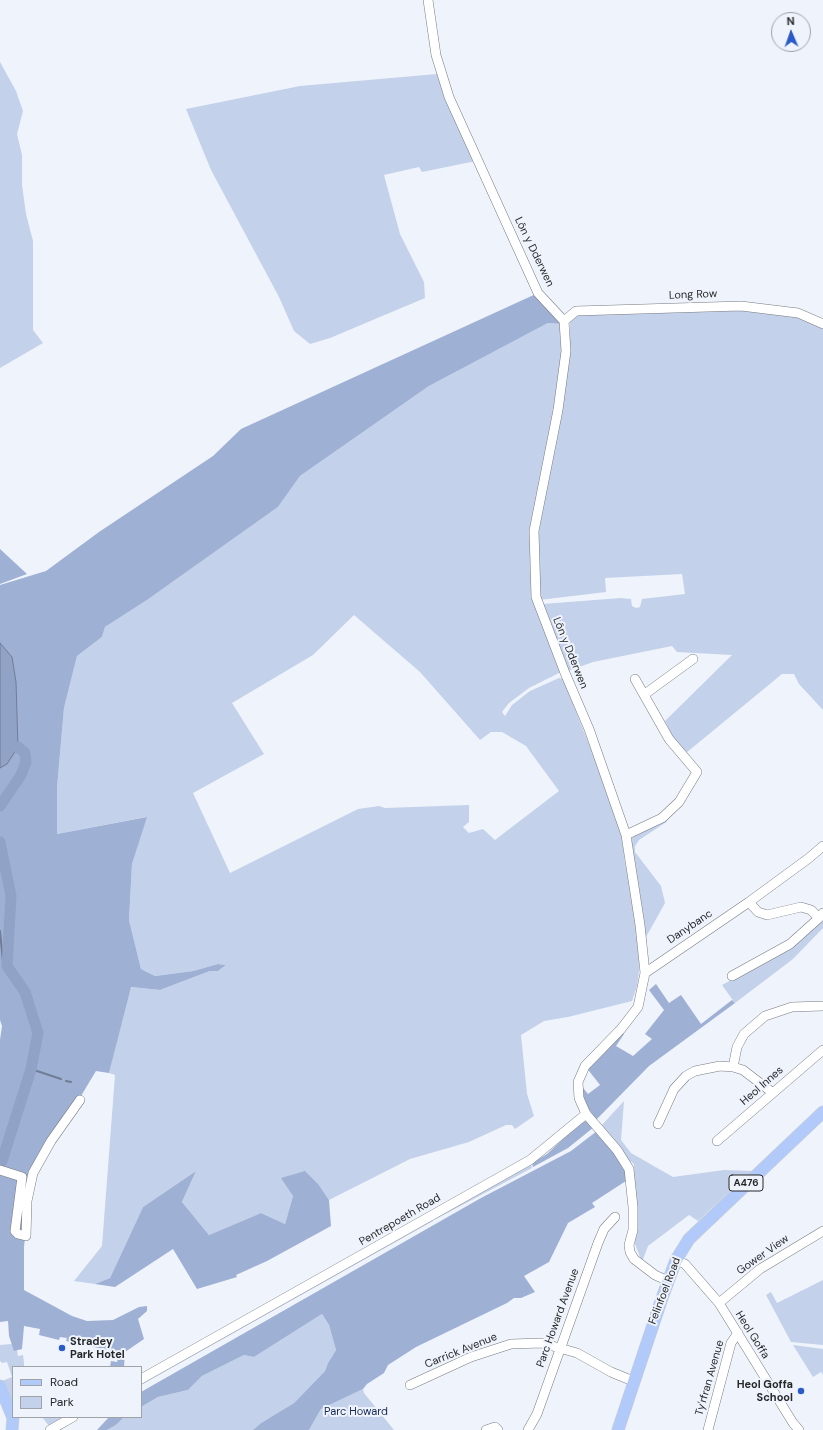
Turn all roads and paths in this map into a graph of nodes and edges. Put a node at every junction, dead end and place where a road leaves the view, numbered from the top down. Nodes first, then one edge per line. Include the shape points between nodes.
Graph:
1 (428, 0) edge
2 (564, 321) junction
3 (823, 324) edge
4 (693, 659) dead end
5 (635, 679) dead end
6 (645, 694) junction
7 (626, 835) junction
8 (823, 846) edge
9 (749, 902) junction
10 (821, 916) edge
11 (644, 973) junction
12 (732, 976) dead end
13 (823, 1006) edge
14 (823, 1050) edge
15 (733, 1067) junction
16 (773, 1093) junction
17 (80, 1100) dead end
18 (823, 1112) edge
19 (588, 1117) junction
20 (658, 1124) dead end
21 (717, 1141) dead end
22 (0, 1170) edge
23 (615, 1218) dead end
24 (823, 1231) edge
25 (676, 1260) junction
26 (668, 1281) junction
27 (719, 1303) junction
28 (738, 1333) junction
29 (560, 1347) junction
30 (142, 1378) edge
31 (633, 1381) junction
32 (410, 1385) dead end
33 (1, 1389) edge
34 (12, 1416) edge
35 (13, 1418) edge
36 (71, 1418) edge
37 (12, 1430) edge
38 (50, 1430) edge
39 (486, 1430) edge
40 (498, 1430) edge
41 (528, 1430) edge
42 (618, 1430) edge
43 (708, 1430) edge
44 (799, 1430) edge

1 - 2 street, Lôn y Dderwen via 436,55 449,97 538,292
2 - 3 street, Long Row via 576,311 741,306 798,313
2 - 7 street, Lôn y Dderwen via 566,351 558,410 534,531 536,597 564,673 589,729
4 - 6 street
5 - 6 street
6 - 7 street via 669,738 697,772 679,802 662,818
7 - 11 street, Lôn y Dderwen via 640,925
8 - 9 street, Danybanc
9 - 10 street via 758,912 767,915 801,907
9 - 11 street, Danybanc
10 - 12 street via 790,944
11 - 19 street, Lôn y Dderwen via 638,1007 586,1066 578,1082 579,1098
13 - 15 street via 792,1007 765,1016 744,1034 737,1047
14 - 16 street, Heol Innes
15 - 16 street via 743,1070
15 - 20 street via 708,1068 686,1076 674,1089
16 - 21 street, Heol Innes
17 - 22 street via 33,1173 27,1202 26,1236 14,1231 22,1178
18 - 25 main road, Felinfoel Road / A476 via 689,1239
19 - 26 street, Lôn y Dderwen via 623,1158 631,1175 633,1230 630,1252 634,1259 655,1275
19 - 30 street, Pentrepoeth Road via 530,1160
23 - 29 street, Parc Howard Avenue via 604,1229 598,1243
24 - 27 street, Gower View via 760,1269
25 - 26 main road, Felinfoel Road / A476
25 - 27 street, Heol Goffa via 685,1264
26 - 31 main road, Felinfoel Road / A476
27 - 28 street, Heol Goffa
28 - 43 street, Ty'rfran Avenue via 731,1343
28 - 44 street, Heol Goffa
29 - 31 street, Carrick Avenue
29 - 32 street, Carrick Avenue via 542,1343 511,1344 472,1357
29 - 41 street, Parc Howard Avenue via 537,1414
31 - 42 main road, Felinfoel Road / A476
33 - 34 main road
35 - 37 main road
36 - 38 street
39 - 40 street via 495,1427

